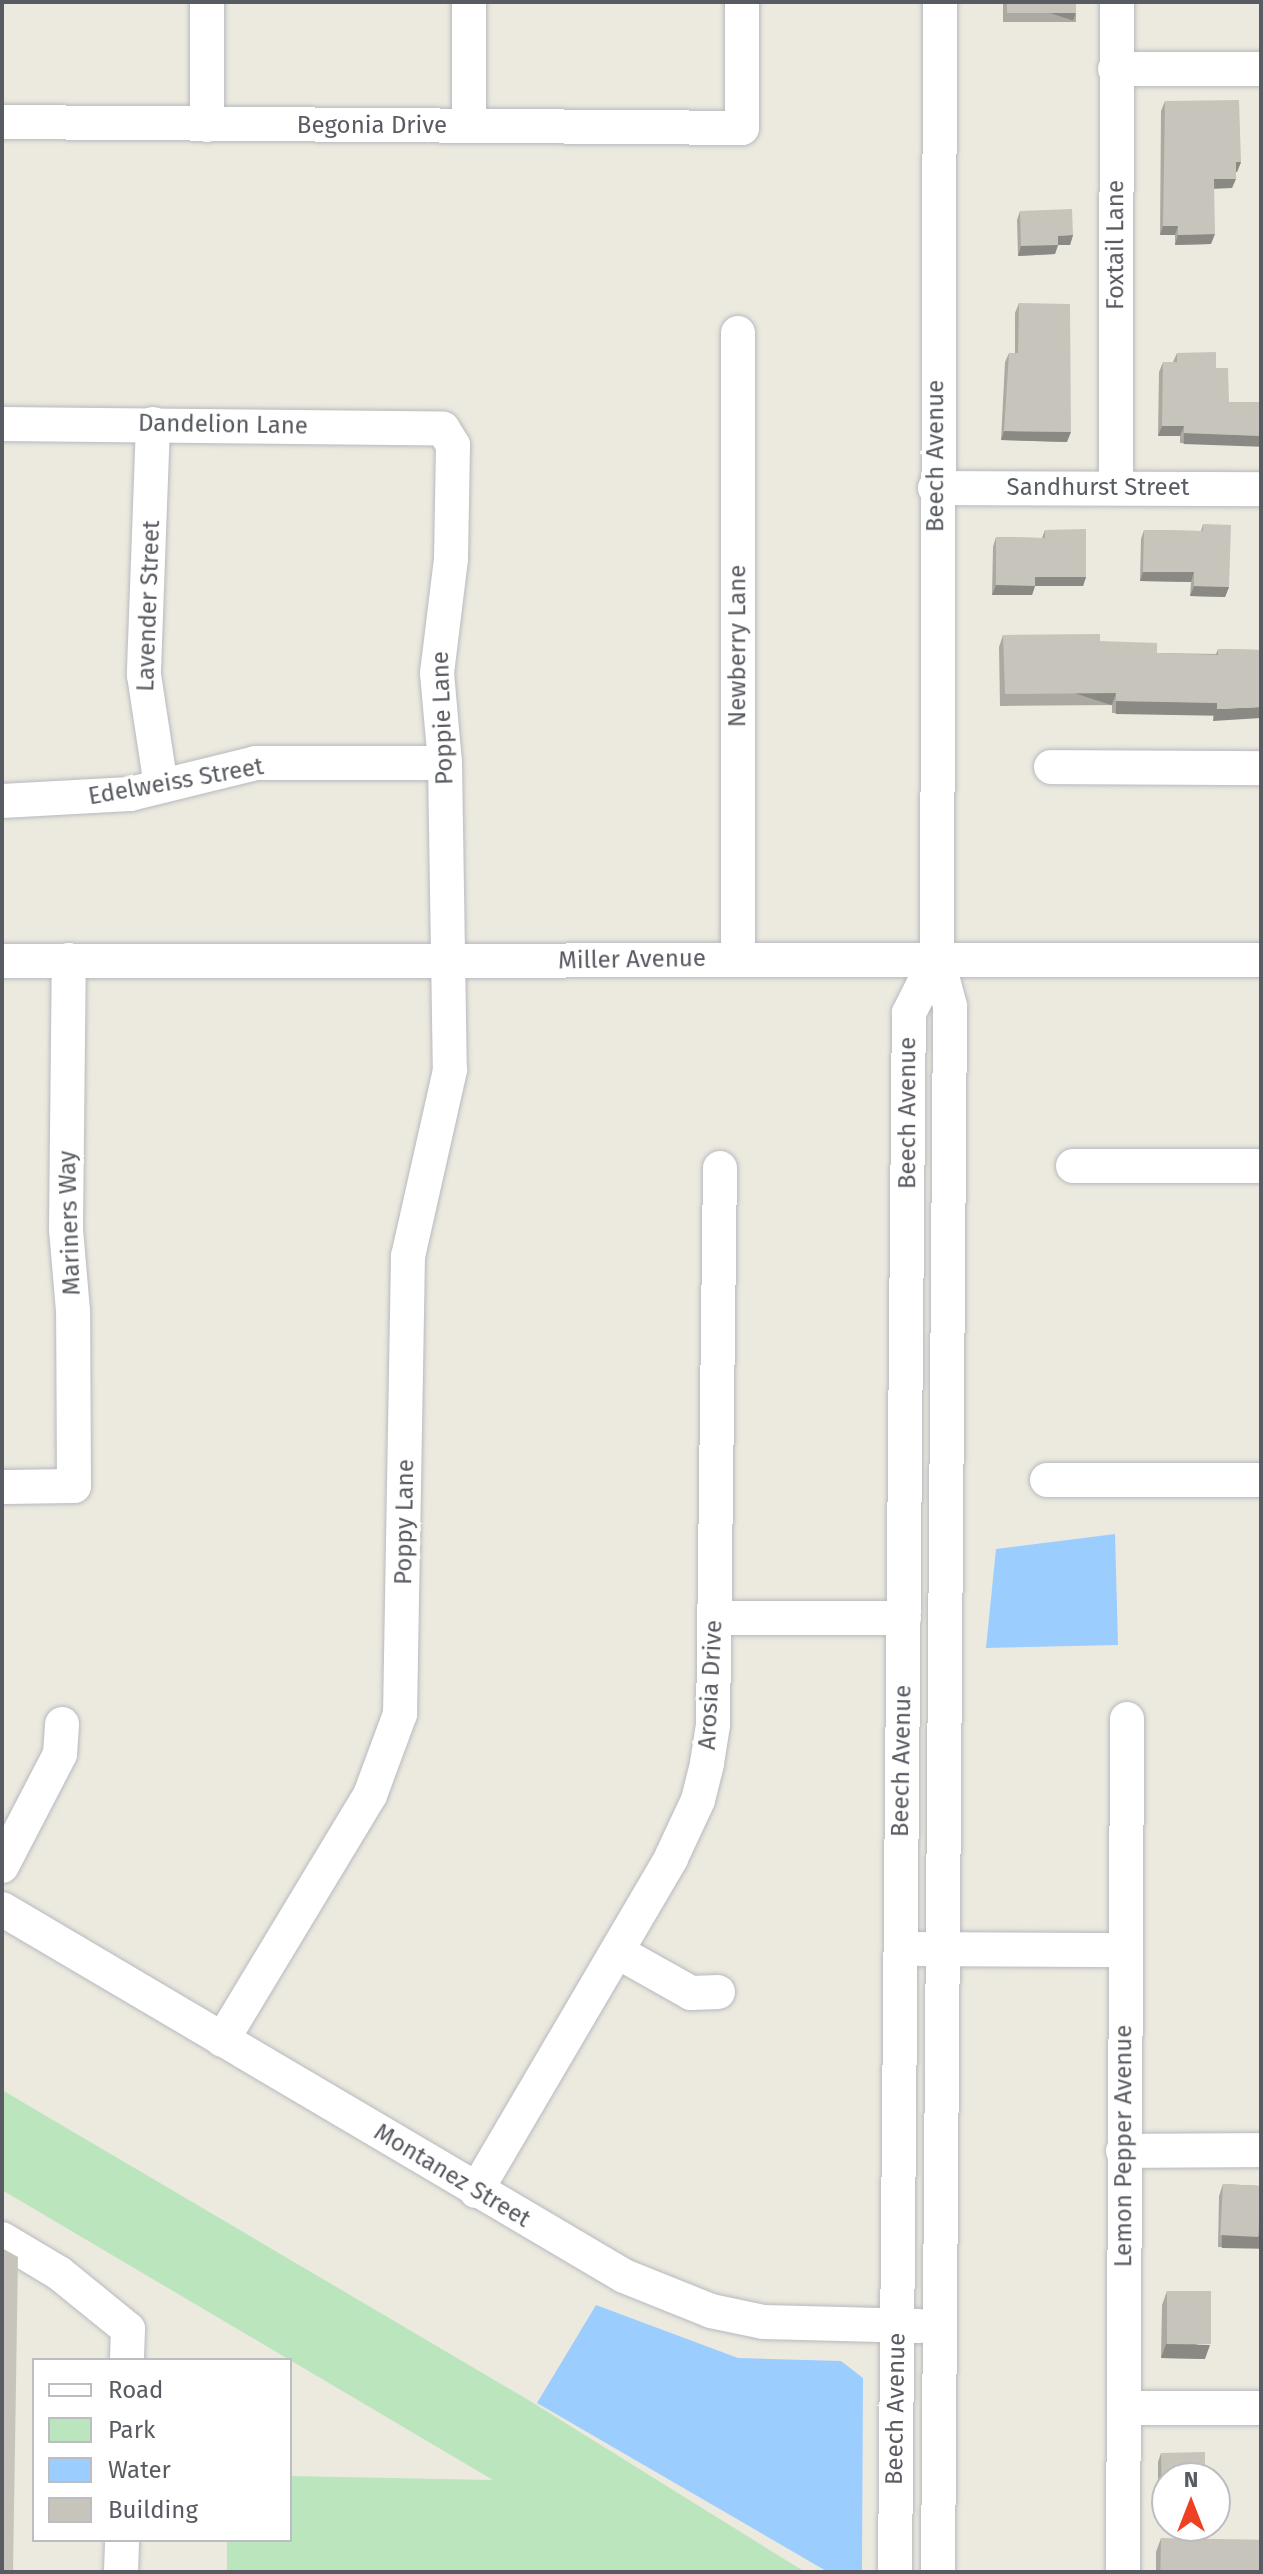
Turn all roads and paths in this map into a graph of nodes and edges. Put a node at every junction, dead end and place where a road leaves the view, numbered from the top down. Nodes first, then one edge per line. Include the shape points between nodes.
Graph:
1 (207, 2) edge
2 (469, 2) edge
3 (742, 2) edge
4 (940, 2) edge
5 (1117, 2) edge
6 (1115, 69) junction
7 (1261, 69) edge
8 (2, 122) edge
9 (207, 125) junction
10 (469, 126) junction
11 (738, 333) dead end
12 (2, 424) edge
13 (153, 424) junction
14 (443, 429) joint
15 (935, 488) junction
16 (1116, 488) junction
17 (1261, 489) edge
18 (445, 763) junction
19 (1051, 767) dead end
20 (1261, 768) edge
21 (161, 786) junction
22 (2, 801) edge
23 (937, 957) junction
24 (738, 959) junction
25 (69, 960) junction
26 (1261, 960) edge
27 (2, 961) edge
28 (450, 962) junction
29 (1073, 1166) dead end
30 (1261, 1166) edge
31 (720, 1168) dead end
32 (1047, 1480) dead end
33 (1261, 1480) edge
34 (2, 1487) edge
35 (715, 1618) junction
36 (904, 1618) junction
37 (1127, 1719) dead end
38 (62, 1724) dead end
39 (2, 1866) edge
40 (2, 1909) edge
41 (901, 1949) junction
42 (942, 1950) junction
43 (1125, 1950) junction
44 (618, 1952) junction
45 (718, 1992) dead end
46 (222, 2040) junction
47 (1261, 2150) edge
48 (1123, 2151) junction
49 (476, 2191) junction
50 (2, 2239) edge
51 (897, 2326) junction
52 (940, 2326) junction
53 (127, 2358) edge
54 (1124, 2408) junction
55 (1261, 2408) edge
56 (122, 2542) edge
57 (121, 2572) edge
58 (895, 2572) edge
59 (938, 2572) edge
60 (1123, 2572) edge

1 - 9 street
2 - 10 street
3 - 10 street, Begonia Drive via 742,128
4 - 15 street, Beech Avenue
5 - 6 street, Foxtail Lane
6 - 7 street
6 - 16 street, Foxtail Lane
8 - 9 street, Begonia Drive
9 - 10 street, Begonia Drive
11 - 24 street, Newberry Lane
12 - 13 street, Dandelion Lane
13 - 14 street, Dandelion Lane
13 - 21 street, Lavender Street via 144,675
14 - 18 street, Poppie Lane via 453,445 454,468 451,559 437,673
15 - 16 street, Sandhurst Street
15 - 23 street, Beech Avenue
16 - 17 street, Sandhurst Street
18 - 21 street, Edelweiss Street via 256,763
18 - 28 street, Poppie Lane
19 - 20 street
21 - 22 street, Edelweiss Street via 99,798
23 - 24 street, Miller Avenue
23 - 26 street, Miller Avenue
23 - 36 street, Beech Avenue via 909,1013
23 - 42 street, Beech Avenue via 950,1006
24 - 28 street, Miller Avenue
25 - 27 street, Miller Avenue
25 - 28 street, Miller Avenue
25 - 34 street, Mariners Way via 66,1229 73,1311 74,1486
28 - 46 street, Poppy Lane via 450,1070 408,1256 400,1714 370,1795
29 - 30 street
31 - 35 street, Arosia Drive
32 - 33 street
35 - 36 street
35 - 44 street, Arosia Drive via 713,1724 698,1800
36 - 41 street, Beech Avenue
37 - 43 street, Lemon Pepper Avenue
38 - 39 street via 60,1754
40 - 46 street, Montanez Street
41 - 42 street
41 - 51 street, Beech Avenue
42 - 43 street
42 - 52 street, Beech Avenue
43 - 48 street, Lemon Pepper Avenue
44 - 45 street via 691,1993
44 - 49 street, Arosia Drive
46 - 49 street, Montanez Street
47 - 48 street
48 - 54 street, Lemon Pepper Avenue
49 - 51 street, Montanez Street via 624,2276 711,2311 763,2322
50 - 53 street via 59,2273 128,2329
51 - 52 street, Montanez Street
51 - 58 street, Beech Avenue
52 - 59 street, Beech Avenue
54 - 55 street
54 - 60 street, Lemon Pepper Avenue
56 - 57 street

